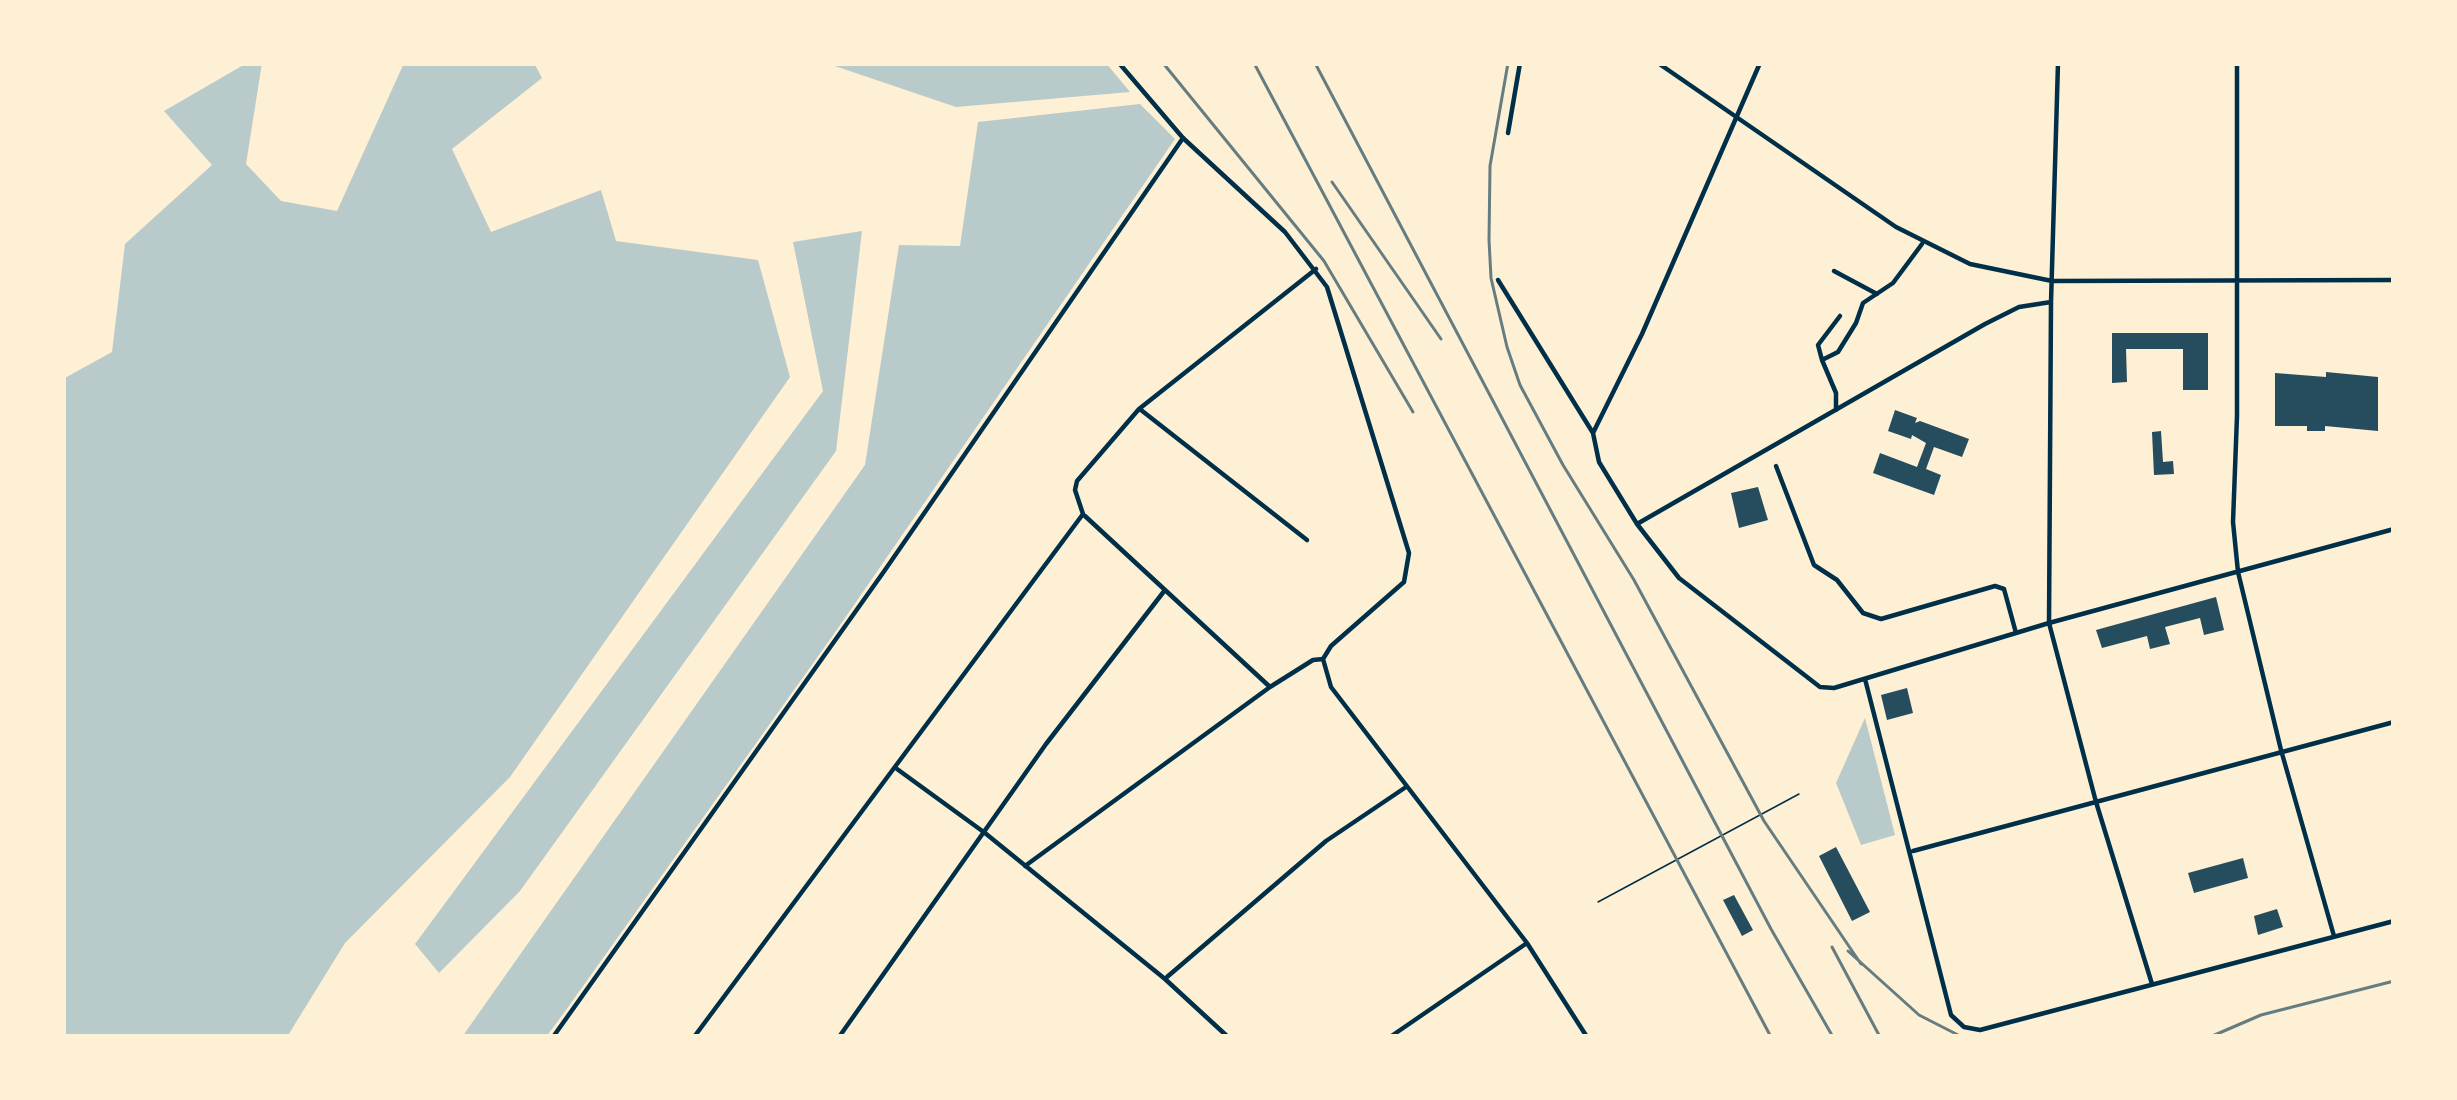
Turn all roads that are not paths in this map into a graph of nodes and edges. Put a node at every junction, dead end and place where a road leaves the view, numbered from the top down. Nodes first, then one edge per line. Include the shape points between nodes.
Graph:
1 (1119, 63) edge
2 (1520, 63) edge
3 (1658, 63) edge
4 (1760, 63) edge
5 (2058, 63) edge
6 (2236, 63) edge
7 (1735, 118) junction
8 (1508, 133) dead end
9 (1183, 138) junction
10 (1922, 243) junction
11 (1316, 268) junction
12 (1834, 271) dead end
13 (2235, 279) junction
14 (1498, 280) dead end
15 (2394, 280) edge
16 (2052, 281) junction
17 (1877, 294) junction
18 (2051, 302) junction
19 (1840, 316) dead end
20 (1822, 360) junction
21 (1139, 409) junction
22 (1836, 410) junction
23 (1593, 433) junction
24 (1776, 466) dead end
25 (1082, 514) junction
26 (1637, 524) junction
27 (2394, 529) edge
28 (1307, 540) dead end
29 (2238, 572) junction
30 (1165, 590) junction
31 (2049, 623) junction
32 (2016, 633) junction
33 (1323, 659) junction
34 (1865, 679) junction
35 (1270, 688) junction
36 (2394, 722) edge
37 (2281, 750) junction
38 (895, 768) junction
39 (1406, 787) junction
40 (2096, 802) junction
41 (985, 833) junction
42 (1911, 852) junction
43 (1025, 866) junction
44 (2394, 921) edge
45 (2335, 936) junction
46 (1527, 943) junction
47 (1165, 979) junction
48 (2152, 984) junction
49 (553, 1037) edge
50 (694, 1037) edge
51 (839, 1037) edge
52 (1228, 1037) edge
53 (1390, 1037) edge
54 (1587, 1037) edge

1 - 9 street
2 - 8 street
3 - 7 street
4 - 7 street
5 - 16 street
6 - 13 street
7 - 10 street
7 - 23 street
9 - 11 street
9 - 49 street
10 - 16 street via 1970,264
10 - 17 street
11 - 21 street
11 - 33 street via 1338,316 1409,553 1404,582
12 - 17 street
13 - 15 street
13 - 16 street
13 - 29 street
14 - 23 street
16 - 18 street
17 - 20 street via 1863,303 1838,352
18 - 22 street via 1985,324
18 - 31 street
19 - 20 street via 1818,345
20 - 22 street
21 - 25 street via 1077,481
21 - 28 street
22 - 26 street
23 - 26 street via 1599,462
24 - 32 street via 1814,565 1863,613 1881,619 1995,586 2004,589
25 - 30 street
25 - 38 street
26 - 34 street via 1679,578 1820,687
27 - 29 street
29 - 31 street
29 - 37 street
30 - 35 street
30 - 41 street
31 - 32 street
31 - 40 street
32 - 34 street
33 - 35 street
33 - 39 street via 1331,688
34 - 42 street
35 - 43 street
36 - 37 street
37 - 40 street
37 - 45 street
38 - 41 street
38 - 50 street
39 - 46 street
39 - 47 street via 1326,841
40 - 42 street
40 - 48 street
41 - 43 street
41 - 51 street
42 - 48 street via 1952,1015 1964,1028
43 - 47 street
44 - 45 street
45 - 48 street
46 - 53 street
46 - 54 street
47 - 52 street

